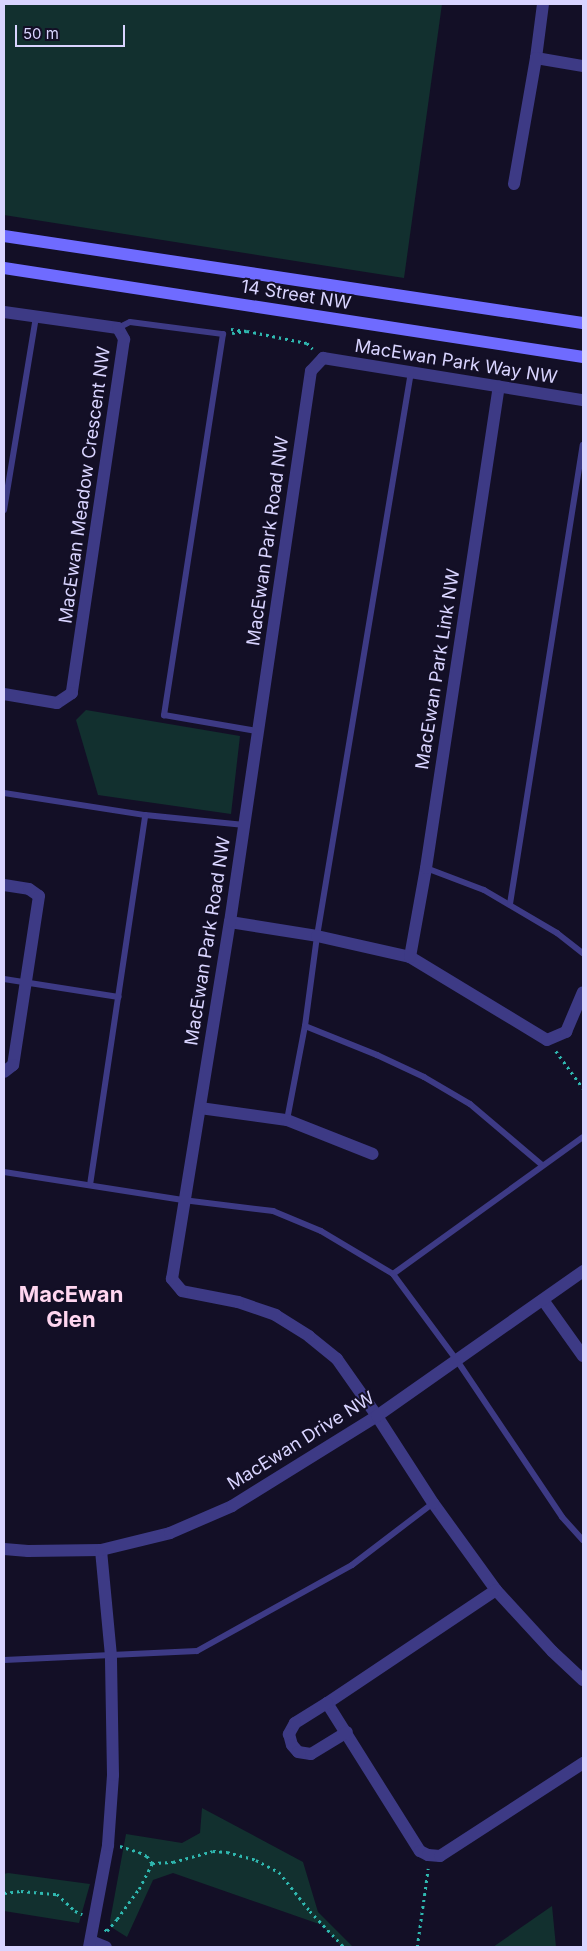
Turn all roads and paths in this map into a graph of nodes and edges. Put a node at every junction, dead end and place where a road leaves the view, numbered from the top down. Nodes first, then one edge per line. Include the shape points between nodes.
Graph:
1 (543, 4) edge
2 (536, 58) junction
3 (583, 66) edge
4 (514, 184) dead end
5 (4, 236) edge
6 (4, 268) edge
7 (4, 312) edge
8 (36, 316) junction
9 (583, 323) edge
10 (118, 328) junction
11 (224, 334) junction
12 (583, 357) edge
13 (323, 358) junction
14 (412, 371) junction
15 (498, 386) junction
16 (583, 400) edge
17 (583, 445) edge
18 (4, 510) edge
19 (4, 694) edge
20 (258, 731) junction
21 (4, 794) edge
22 (145, 815) junction
23 (244, 825) junction
24 (426, 868) junction
25 (4, 885) edge
26 (510, 904) junction
27 (230, 922) junction
28 (317, 936) junction
29 (583, 953) edge
30 (410, 957) junction
31 (4, 979) edge
32 (27, 983) junction
33 (583, 992) edge
34 (119, 997) junction
35 (305, 1026) junction
36 (547, 1040) junction
37 (4, 1072) edge
38 (583, 1088) edge
39 (200, 1108) junction
40 (287, 1120) junction
41 (583, 1137) edge
42 (373, 1154) dead end
43 (542, 1165) junction
44 (4, 1172) edge
45 (90, 1185) junction
46 (183, 1200) junction
47 (583, 1271) edge
48 (393, 1274) junction
49 (543, 1300) junction
50 (583, 1356) edge
51 (456, 1359) junction
52 (377, 1416) junction
53 (433, 1503) junction
54 (583, 1540) edge
55 (4, 1549) edge
56 (101, 1550) junction
57 (496, 1590) junction
58 (111, 1656) junction
59 (4, 1660) edge
60 (583, 1680) edge
61 (327, 1703) junction
62 (347, 1732) junction
63 (583, 1763) edge
64 (108, 1845) junction
65 (428, 1855) junction
66 (152, 1863) junction
67 (4, 1893) edge
68 (96, 1920) junction
69 (90, 1944) edge
70 (106, 1947) edge
71 (344, 1947) edge
72 (417, 1947) edge

1 - 2 street
2 - 3 street
2 - 4 street
5 - 9 main road, 14 Street NW
6 - 12 main road, 14 Street NW
7 - 8 street, MacEwan Meadow Crescent NW
8 - 10 street, MacEwan Meadow Crescent NW
8 - 18 lane
10 - 11 lane via 130,322
10 - 19 street, MacEwan Meadow Crescent NW via 124,339 72,693 57,703
11 - 13 path via 247,332 307,343
11 - 20 lane via 164,715
13 - 14 street, MacEwan Park Way NW
13 - 20 street, MacEwan Park Road NW via 311,371
14 - 15 street, MacEwan Park Way NW
14 - 28 lane
15 - 16 street, MacEwan Park Way NW
15 - 24 street, MacEwan Park Link NW
17 - 26 lane
20 - 23 street, MacEwan Park Road NW
21 - 22 lane
22 - 23 lane
22 - 34 lane
23 - 27 street, MacEwan Park Road NW
24 - 26 lane via 484,890
24 - 30 street, MacEwan Park Link NW
25 - 32 street via 29,889 39,896
26 - 29 lane
27 - 28 street
27 - 39 street, MacEwan Park Road NW
28 - 30 street
28 - 35 lane
30 - 36 street
31 - 32 lane
32 - 34 lane
32 - 37 street via 13,1065
33 - 36 street via 566,1032
34 - 45 lane
35 - 40 lane
35 - 43 lane via 377,1055 470,1104
36 - 38 path
39 - 40 street
39 - 46 street, MacEwan Park Road NW
40 - 42 street
41 - 43 lane
43 - 48 lane
44 - 45 lane
45 - 46 lane
46 - 48 lane via 273,1211 321,1231
46 - 52 street, MacEwan Park Road NW via 172,1279 182,1291 238,1302 276,1315 309,1336 337,1359
47 - 49 street, MacEwan Drive NW
48 - 51 lane
49 - 50 street
49 - 51 street, MacEwan Drive NW
51 - 52 street, MacEwan Drive NW
51 - 54 lane via 562,1517
52 - 53 street, MacEwan Park Road NW
52 - 56 street, MacEwan Drive NW via 232,1506 170,1533
53 - 57 street, MacEwan Park Road NW
53 - 58 lane via 352,1565 197,1651
55 - 56 street, MacEwan Drive NW
56 - 58 street
57 - 60 street, MacEwan Park Road NW
57 - 61 street
58 - 59 lane
58 - 64 street via 114,1775
61 - 62 street
61 - 62 street via 295,1723 288,1734 292,1745 298,1752 311,1754
62 - 65 street via 420,1851
63 - 65 street via 440,1856
64 - 66 path via 132,1848 147,1856
64 - 68 street
65 - 72 path via 428,1879
66 - 68 path via 108,1931
66 - 71 path via 173,1862 212,1851 256,1860 279,1872
67 - 68 path via 57,1894 75,1911
68 - 69 street
69 - 70 street

